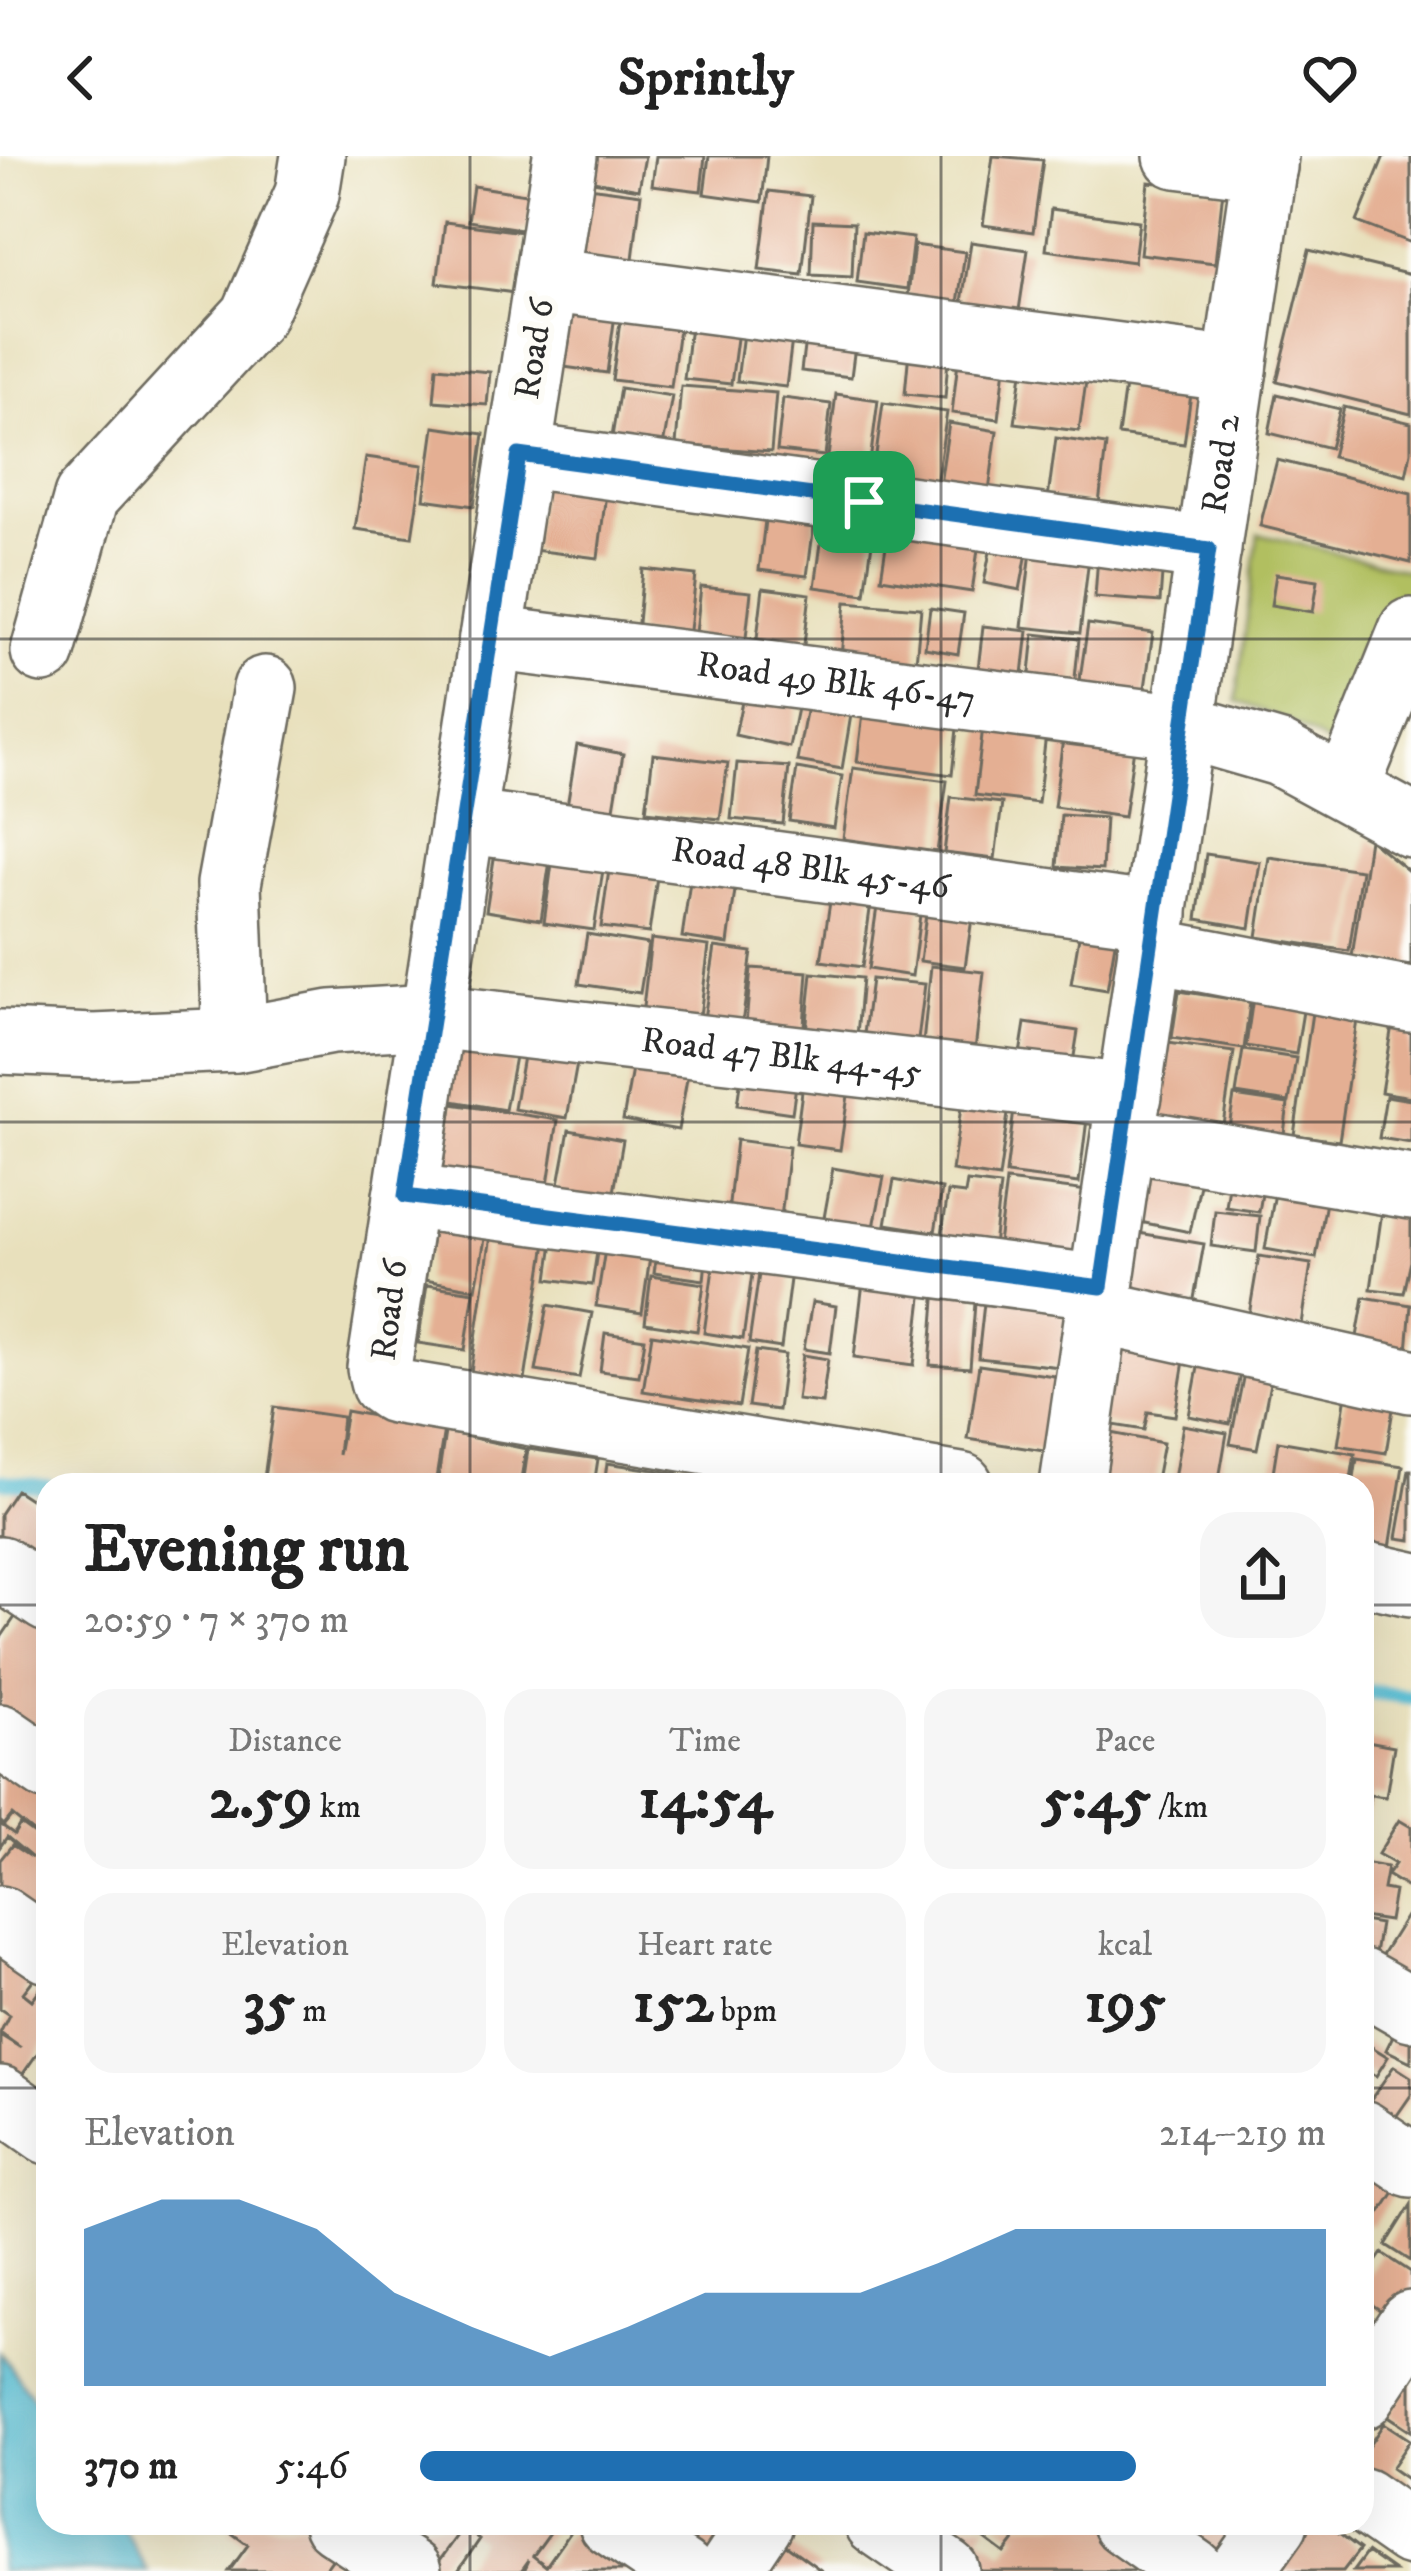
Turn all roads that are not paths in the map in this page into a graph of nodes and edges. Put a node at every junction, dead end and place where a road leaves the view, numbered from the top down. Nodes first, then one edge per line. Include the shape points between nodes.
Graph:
1 (313, 156) edge
2 (565, 156) edge
3 (1176, 156) edge
4 (1265, 161) edge
5 (546, 280) junction
6 (1235, 370) junction
7 (519, 455) junction
8 (1209, 549) junction
9 (1411, 630) edge
10 (490, 638) junction
11 (43, 651) dead end
12 (265, 688) dead end
13 (1184, 726) junction
14 (1347, 789) junction
15 (463, 820) junction
16 (1411, 825) edge
17 (1153, 933) junction
18 (1411, 1000) edge
19 (433, 1016) junction
20 (235, 1040) junction
21 (0, 1042) edge
22 (1126, 1118) junction
23 (1411, 1187) edge
24 (405, 1196) junction
25 (1100, 1300) junction
26 (1411, 1381) edge
27 (888, 1473) edge
28 (1074, 1473) edge
29 (0, 1568) edge
30 (1374, 1576) edge
31 (1411, 1584) edge
32 (36, 1592) edge
33 (0, 1736) edge
34 (36, 1761) edge
35 (0, 1918) edge
36 (36, 1943) edge
37 (1374, 1988) edge
38 (1411, 2009) edge
39 (0, 2098) edge
40 (36, 2124) edge
41 (1374, 2140) edge
42 (1411, 2165) edge
43 (1374, 2508) edge
44 (1411, 2534) edge
45 (354, 2535) edge
46 (629, 2535) edge
47 (753, 2535) edge
48 (894, 2535) edge
49 (1142, 2535) edge
50 (1268, 2535) edge
51 (409, 2571) edge
52 (682, 2571) edge
53 (729, 2571) edge
54 (946, 2571) edge
55 (1192, 2571) edge
56 (1242, 2571) edge

1 - 11 street via 307,194 253,316 86,497
2 - 5 street, Road 6
3 - 4 street
4 - 6 street, Road 2
5 - 6 street
5 - 7 street, Road 6
6 - 8 street, Road 2
7 - 8 street
7 - 10 street, Road 6
8 - 13 street, Road 2
9 - 14 street
10 - 13 street, Road 49 Blk 46-47
10 - 15 street, Road 6
12 - 20 street via 230,884
13 - 14 street, Road 49 Blk 46-47 via 1280,754
13 - 17 street, Road 2
14 - 16 street, Road 49 Blk 46-47
15 - 17 street, Road 48 Blk 45-46
15 - 19 street, Road 6
17 - 18 street, Road 48 Blk 45-46
17 - 22 street, Road 2
19 - 20 street, Road 47 Blk 44-45 via 331,1022
19 - 22 street, Road 47 Blk 44-45
19 - 24 street, Road 6
20 - 21 street, Road 47 Blk 44-45
22 - 23 street, Road 47 Blk 44-45
22 - 25 street, Road 2
24 - 25 street
24 - 27 street, Road 6 via 379,1369 393,1391
25 - 26 street
25 - 28 street, Road 2
29 - 32 street
30 - 31 street
33 - 34 street
35 - 36 street
37 - 38 street
39 - 40 street
41 - 42 street
43 - 44 street
45 - 51 street
46 - 52 street
47 - 53 street
48 - 54 street
49 - 55 street
50 - 56 street

